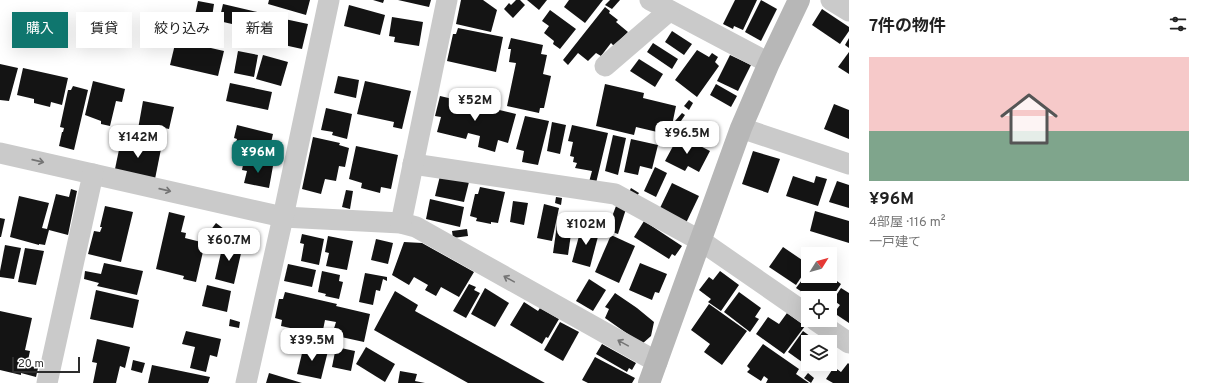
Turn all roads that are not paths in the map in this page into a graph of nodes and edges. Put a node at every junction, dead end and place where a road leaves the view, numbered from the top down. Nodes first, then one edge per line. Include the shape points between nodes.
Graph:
1 (329, 0) edge
2 (447, 0) edge
3 (650, 0) edge
4 (799, 0) edge
5 (831, 0) edge
6 (670, 11) junction
7 (849, 11) edge
8 (769, 63) junction
9 (605, 66) dead end
10 (741, 128) junction
11 (0, 153) edge
12 (413, 164) junction
13 (849, 164) edge
14 (94, 174) junction
15 (283, 217) junction
16 (400, 223) junction
17 (701, 241) junction
18 (801, 310) edge
19 (825, 327) edge
20 (849, 343) edge
21 (656, 362) junction
22 (47, 383) edge
23 (246, 383) edge
24 (649, 383) edge

1 - 15 street
2 - 12 street
3 - 6 street
4 - 8 street
5 - 7 street
6 - 8 street
6 - 9 street
8 - 10 street
10 - 13 street
10 - 17 street
11 -> 14 street
12 - 16 street
12 - 17 street via 615,194
14 -> 15 street
14 - 22 street
15 - 16 street
15 - 23 street
21 -> 16 street via 416,227
17 - 18 street
17 - 21 street
19 - 20 street
21 - 24 street

